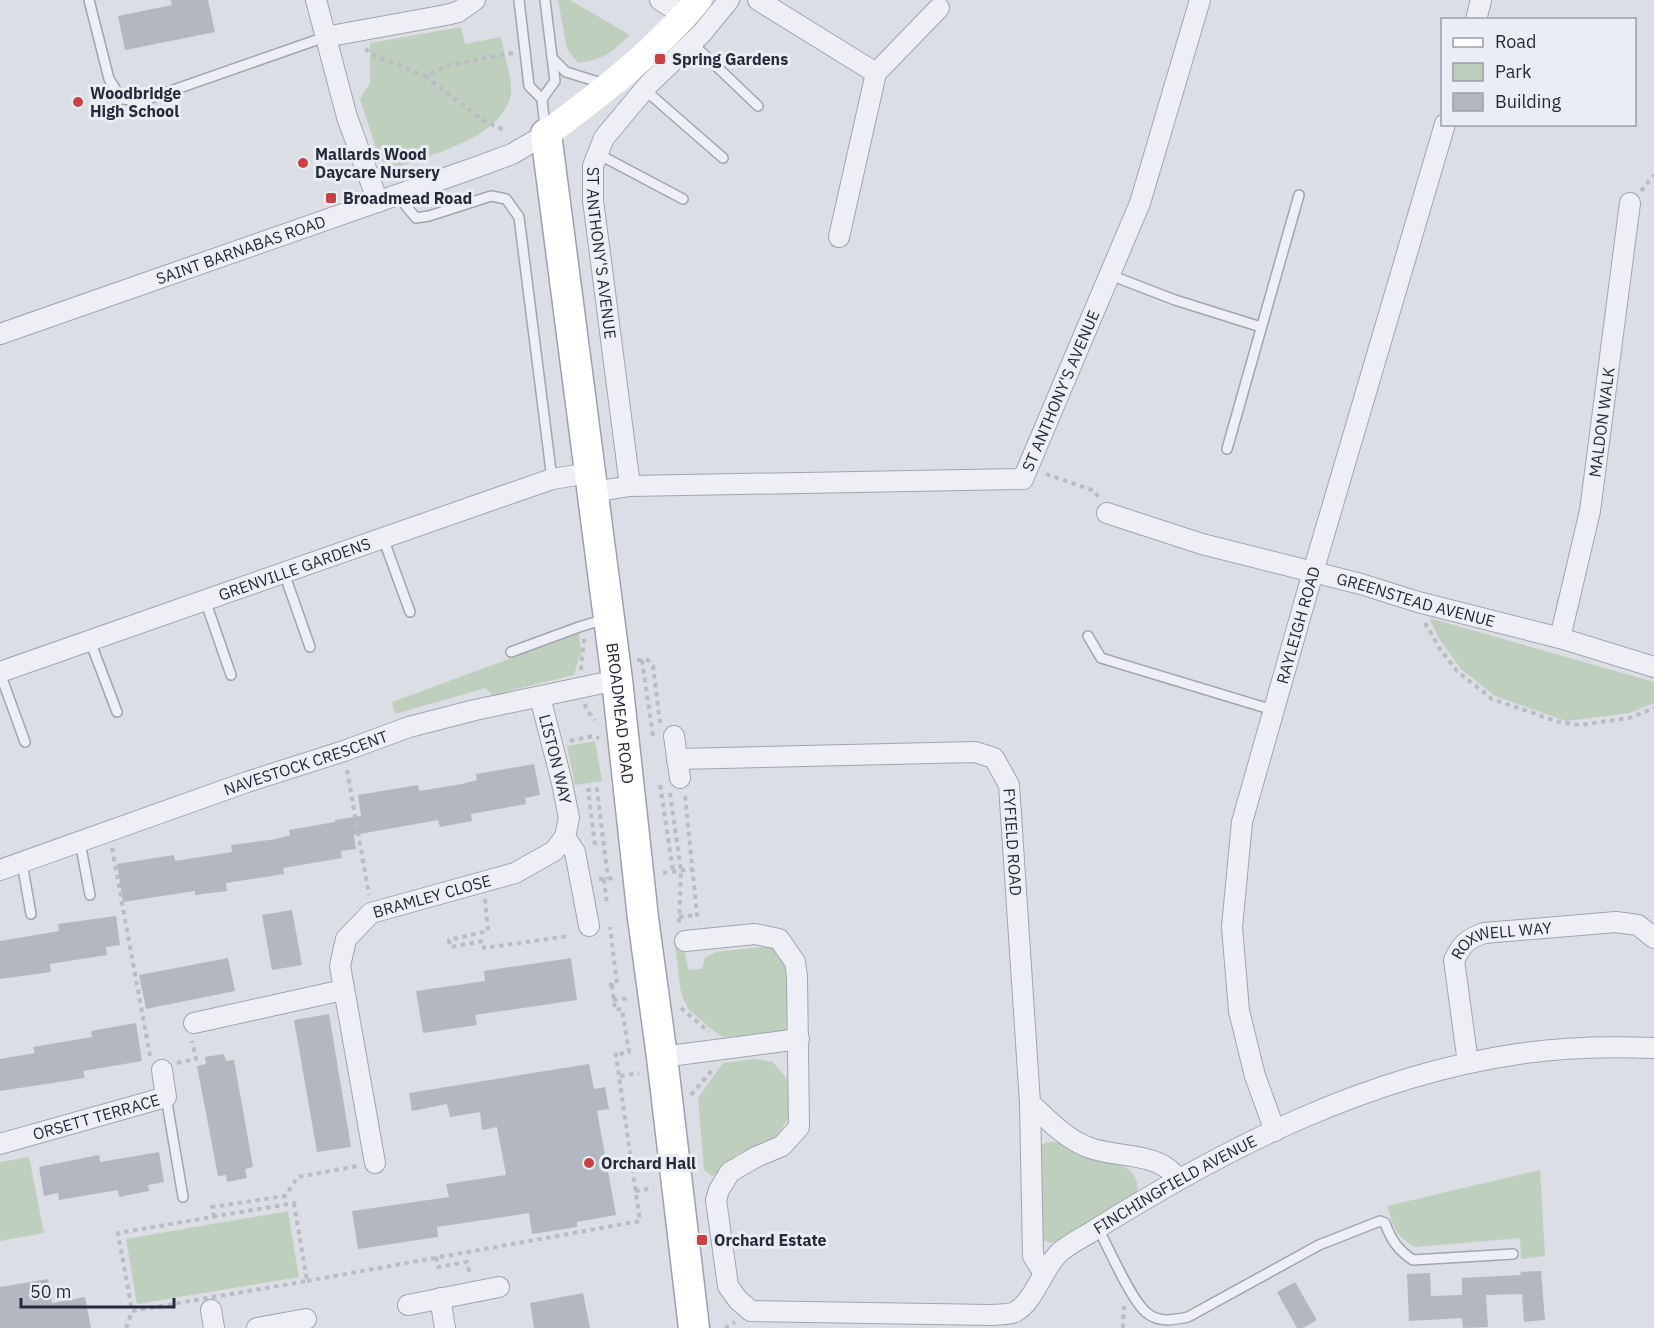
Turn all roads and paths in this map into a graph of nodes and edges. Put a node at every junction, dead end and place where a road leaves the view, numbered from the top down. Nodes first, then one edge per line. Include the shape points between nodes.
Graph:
1 (89, 0) edge
2 (316, 0) edge
3 (475, 0) edge
4 (519, 0) edge
5 (545, 0) edge
6 (660, 0) edge
7 (729, 0) edge
8 (758, 0) edge
9 (1200, 0) edge
10 (1481, 0) edge
11 (692, 8) edge
12 (939, 8) dead end
13 (1476, 18) edge
14 (333, 36) junction
15 (692, 43) junction
16 (504, 54) dead end
17 (552, 58) junction
18 (876, 73) junction
19 (425, 76) junction
20 (609, 85) junction
21 (644, 89) junction
22 (542, 99) junction
23 (758, 106) dead end
24 (1444, 126) edge
25 (504, 130) dead end
26 (546, 134) junction
27 (598, 154) junction
28 (723, 158) dead end
29 (402, 193) junction
30 (1299, 195) dead end
31 (684, 199) dead end
32 (378, 201) junction
33 (1630, 203) dead end
34 (839, 237) dead end
35 (1110, 275) junction
36 (1261, 327) junction
37 (0, 334) edge
38 (1227, 449) dead end
39 (1028, 468) junction
40 (552, 479) junction
41 (592, 482) junction
42 (630, 486) junction
43 (1107, 513) joint
44 (383, 538) junction
45 (1313, 572) junction
46 (284, 573) junction
47 (205, 600) junction
48 (1418, 602) junction
49 (410, 612) dead end
50 (609, 618) junction
51 (1088, 636) dead end
52 (1560, 638) junction
53 (90, 640) junction
54 (310, 647) dead end
55 (511, 652) dead end
56 (642, 660) dead end
57 (644, 667) dead end
58 (1654, 667) edge
59 (0, 673) edge
60 (231, 675) dead end
61 (617, 680) junction
62 (540, 697) junction
63 (1654, 708) edge
64 (1273, 710) junction
65 (117, 712) dead end
66 (674, 736) dead end
67 (599, 738) dead end
68 (25, 742) dead end
69 (552, 745) junction
70 (344, 751) junction
71 (681, 776) junction
72 (110, 832) junction
73 (565, 837) junction
74 (663, 838) dead end
75 (80, 842) junction
76 (599, 849) dead end
77 (22, 862) junction
78 (692, 869) junction
79 (0, 870) edge
80 (673, 871) junction
81 (662, 873) dead end
82 (616, 878) dead end
83 (604, 879) junction
84 (483, 883) junction
85 (90, 895) dead end
86 (372, 913) junction
87 (31, 914) dead end
88 (608, 914) dead end
89 (697, 915) junction
90 (679, 917) dead end
91 (590, 926) dead end
92 (610, 926) dead end
93 (569, 936) dead end
94 (1654, 938) edge
95 (708, 939) junction
96 (685, 941) dead end
97 (344, 990) junction
98 (630, 998) dead end
99 (613, 1000) junction
100 (194, 1023) joint
101 (798, 1039) junction
102 (1654, 1048) edge
103 (615, 1049) dead end
104 (616, 1055) junction
105 (1468, 1063) junction
106 (651, 1065) junction
107 (162, 1070) joint
108 (620, 1076) junction
109 (162, 1098) junction
110 (1030, 1103) junction
111 (1275, 1131) junction
112 (0, 1144) edge
113 (375, 1163) joint
114 (1178, 1180) junction
115 (654, 1188) dead end
116 (635, 1191) junction
117 (183, 1197) dead end
118 (214, 1217) junction
119 (1098, 1228) junction
120 (1513, 1254) dead end
121 (436, 1257) junction
122 (1043, 1272) junction
123 (459, 1273) dead end
124 (307, 1281) junction
125 (500, 1287) dead end
126 (440, 1298) junction
127 (408, 1305) dead end
128 (132, 1311) junction
129 (306, 1319) dead end
130 (126, 1328) edge
131 (257, 1328) edge
132 (445, 1328) edge
133 (694, 1328) edge

1 - 14 lane via 109,79 122,99 142,101
2 - 14 street
3 - 14 street via 458,12
4 - 22 lane, BROADMEAD ROAD via 529,86
5 - 17 lane
6 - 11 street
7 - 15 street, ST ANTHONY'S AVENUE
8 - 18 street
9 - 35 street, ST ANTHONY'S AVENUE via 1140,203
10 - 13 street
11 - 20 street
12 - 18 street
14 - 19 path
14 - 32 street via 347,117
15 - 21 street, ST ANTHONY'S AVENUE
15 - 23 lane
16 - 19 path via 449,65
17 - 20 lane via 567,72
17 - 22 lane via 555,81
18 - 34 street
19 - 25 path via 484,121
20 - 26 street
21 - 27 street, ST ANTHONY'S AVENUE via 604,138
21 - 28 lane
22 - 26 lane, BROADMEAD ROAD
24 - 45 street, RAYLEIGH ROAD
26 - 29 street, SAINT BARNABAS ROAD via 512,154
26 - 41 main road, BROADMEAD ROAD
27 - 31 lane
27 - 42 street, ST ANTHONY'S AVENUE via 593,166 593,200
29 - 32 street, SAINT BARNABAS ROAD
29 - 40 lane via 416,218 491,196 506,199 519,217
30 - 36 lane
32 - 37 street, SAINT BARNABAS ROAD
33 - 52 street, MALDON WALK via 1590,511
35 - 36 lane
35 - 39 street, ST ANTHONY'S AVENUE
36 - 38 lane
39 - 42 street, ST ANTHONY'S AVENUE via 1023,479
39 - 43 path via 1095,491
40 - 41 street, GRENVILLE GARDENS
40 - 44 street, GRENVILLE GARDENS
41 - 42 street, ST ANTHONY'S AVENUE
41 - 50 main road, BROADMEAD ROAD
43 - 45 street, GREENSTEAD AVENUE via 1202,544
44 - 46 street, GRENVILLE GARDENS
44 - 49 lane
45 - 48 street, GREENSTEAD AVENUE
45 - 64 street, RAYLEIGH ROAD
46 - 47 street, GRENVILLE GARDENS
46 - 54 lane
47 - 53 street, GRENVILLE GARDENS
47 - 60 lane
48 - 52 street, GREENSTEAD AVENUE
48 - 63 path via 1421,617 1440,649 1457,671 1492,699 1559,722 1580,725 1629,718
50 - 55 lane
50 - 61 main road, BROADMEAD ROAD
51 - 64 lane via 1101,658
52 - 58 street, GREENSTEAD AVENUE
53 - 59 street, GRENVILLE GARDENS
53 - 65 lane
56 - 57 path
59 - 68 lane
61 - 62 street, NAVESTOCK CRESCENT
61 - 106 main road, BROADMEAD ROAD via 643,918
62 - 69 street, LISTON WAY
62 - 70 street, NAVESTOCK CRESCENT via 409,727
64 - 111 street, RAYLEIGH ROAD via 1242,822 1232,927 1239,1011 1255,1076
66 - 71 street
67 - 69 path
69 - 73 street, LISTON WAY via 569,818
70 - 72 street, NAVESTOCK CRESCENT
70 - 86 path
71 - 78 path
71 - 110 street, FYFIELD ROAD via 975,752 994,758 1009,785
72 - 75 street, NAVESTOCK CRESCENT
72 - 109 path
73 - 84 street, BRAMLEY CLOSE via 541,860
73 - 91 street, LISTON WAY via 575,852
74 - 80 path via 668,838
75 - 77 street, NAVESTOCK CRESCENT
75 - 85 lane
76 - 83 path via 595,849 588,790 597,789
77 - 79 street, NAVESTOCK CRESCENT
77 - 87 lane
78 - 80 path
78 - 89 path
80 - 81 path
82 - 83 path
83 - 88 path
84 - 86 street, BRAMLEY CLOSE
84 - 93 path via 488,931 449,940 450,947 483,941 484,948
86 - 97 street, BRAMLEY CLOSE via 346,939 340,966
89 - 90 path
89 - 95 path via 707,926
92 - 99 path via 617,984 610,985
94 - 105 street, ROXWELL WAY via 1638,925 1616,922 1473,937 1461,946 1454,960
95 - 96 street
95 - 101 street via 755,934 779,939 795,962
97 - 100 street
97 - 113 street, BRAMLEY CLOSE
98 - 99 path
99 - 104 path via 615,1010 622,1009 629,1053
100 - 107 path via 189,1024 196,1059 161,1065
101 - 106 street
101 - 122 street, FINCHINGFIELD AVENUE via 799,1127 782,1146 730,1172 716,1200 728,1286 738,1300 751,1311 992,1315 1013,1313 1021,1307
102 - 105 street, FINCHINGFIELD AVENUE via 1575,1047
103 - 104 path
104 - 108 path
105 - 111 street, FINCHINGFIELD AVENUE via 1332,1105
106 - 108 path
106 - 133 main road, BROADMEAD ROAD
107 - 109 street, ORSETT TERRACE
108 - 116 path
109 - 112 street, ORSETT TERRACE
109 - 117 lane
110 - 114 street via 1085,1147 1157,1162 1174,1172
110 - 122 street, FYFIELD ROAD via 1033,1256
111 - 114 street, FINCHINGFIELD AVENUE
113 - 118 path via 298,1177 285,1196 212,1207
114 - 119 street, FINCHINGFIELD AVENUE
115 - 116 path
116 - 121 path via 640,1221
118 - 124 path via 294,1203
118 - 128 path via 118,1233
119 - 120 lane via 1146,1313 1166,1320 1188,1317 1319,1245 1380,1221 1402,1253 1413,1260
119 - 122 street, FINCHINGFIELD AVENUE via 1059,1253
121 - 123 path via 438,1267 467,1262 469,1271
121 - 124 path
124 - 128 path
125 - 126 street
126 - 127 street
126 - 132 street
128 - 130 path
129 - 131 street

